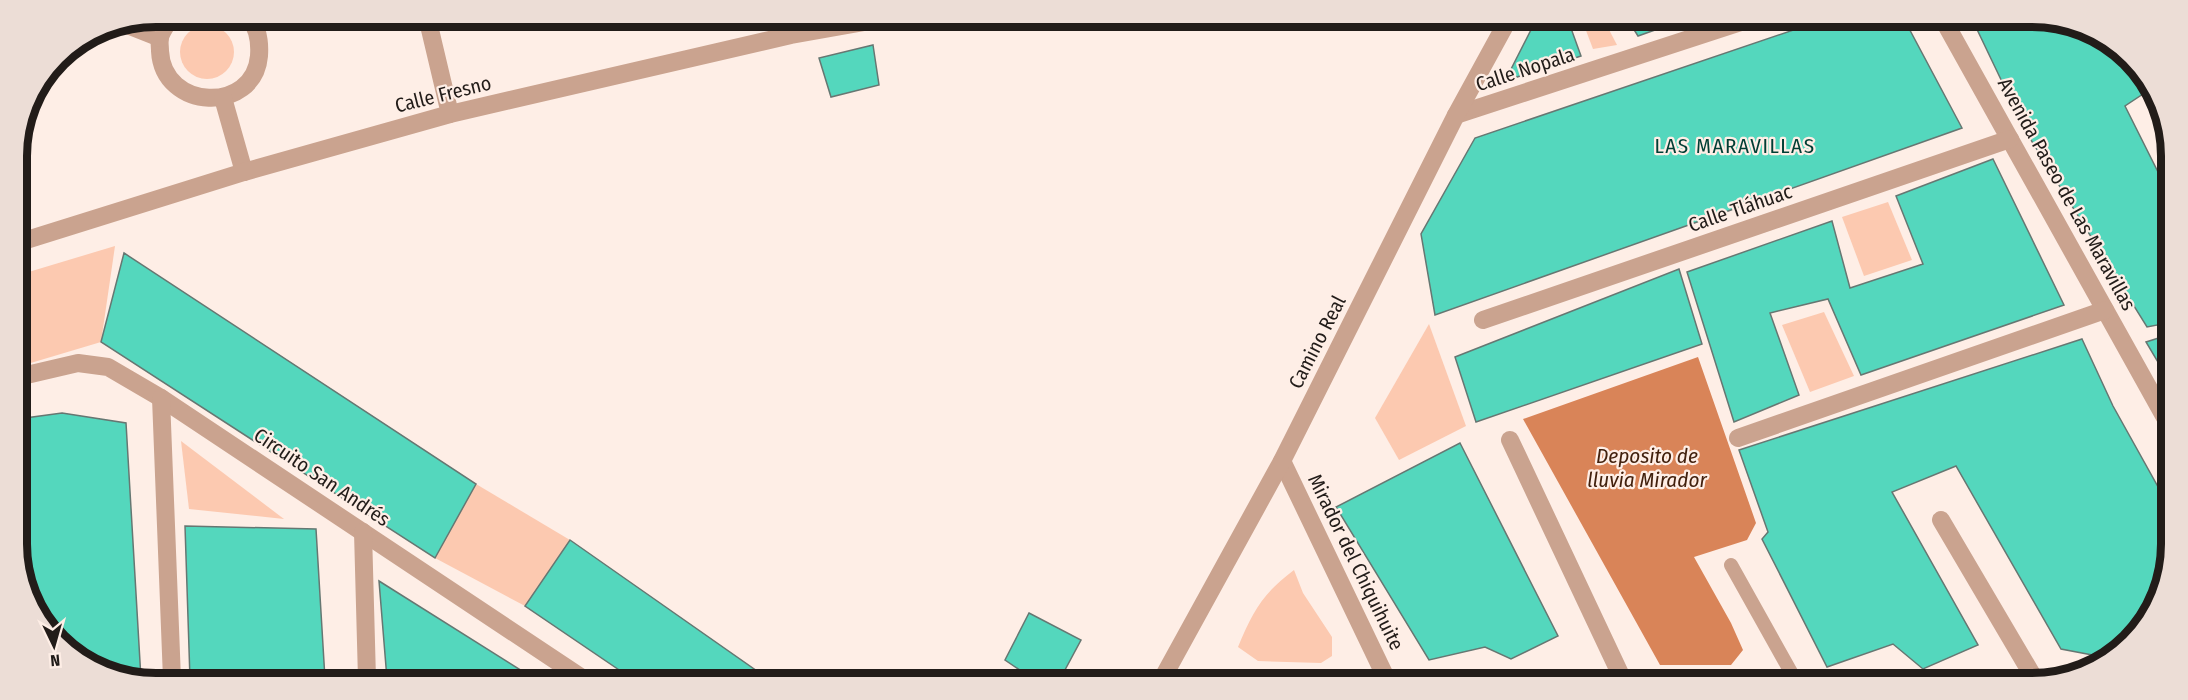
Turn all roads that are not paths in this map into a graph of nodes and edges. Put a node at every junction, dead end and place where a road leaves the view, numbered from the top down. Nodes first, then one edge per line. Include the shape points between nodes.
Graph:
1 (166, 27) edge
2 (255, 27) edge
3 (429, 27) edge
4 (836, 27) edge
5 (1504, 27) edge
6 (1726, 27) edge
7 (1947, 27) edge
8 (136, 29) edge
9 (160, 38) junction
10 (223, 98) junction
11 (450, 114) junction
12 (1456, 115) junction
13 (2010, 139) junction
14 (244, 172) junction
15 (27, 240) edge
16 (2105, 310) junction
17 (1483, 320) dead end
18 (27, 375) edge
19 (161, 398) junction
20 (2161, 409) edge
21 (1738, 438) dead end
22 (1510, 440) dead end
23 (1282, 461) junction
24 (1941, 520) dead end
25 (363, 532) junction
26 (1731, 565) dead end
27 (564, 671) edge
28 (172, 673) edge
29 (367, 673) edge
30 (1165, 673) edge
31 (1384, 673) edge
32 (1620, 673) edge
33 (1791, 673) edge
34 (2031, 673) edge

1 - 9 street
2 - 10 street via 260,41 258,66 244,86
3 - 11 street
4 - 11 street, Calle Fresno
5 - 12 street, Camino Real
6 - 12 street, Calle Nopala
7 - 13 street, Avenida Paseo de Las Maravillas
8 - 9 street
9 - 10 street via 161,63 174,85 197,98
10 - 14 street
11 - 14 street, Calle Fresno
12 - 23 street, Camino Real
13 - 16 street, Avenida Paseo de Las Maravillas
13 - 17 street, Calle Tláhuac
14 - 15 street, Calle Fresno
16 - 20 street, Avenida Paseo de Las Maravillas
16 - 21 street
18 - 19 street, Circuito San Andrés via 78,363 108,367
19 - 25 street, Circuito San Andrés
19 - 28 street
22 - 32 street
23 - 30 street, Camino Real
23 - 31 street, Mirador del Chiquihuite
24 - 34 street
25 - 27 street, Circuito San Andrés
25 - 29 street
26 - 33 lane

